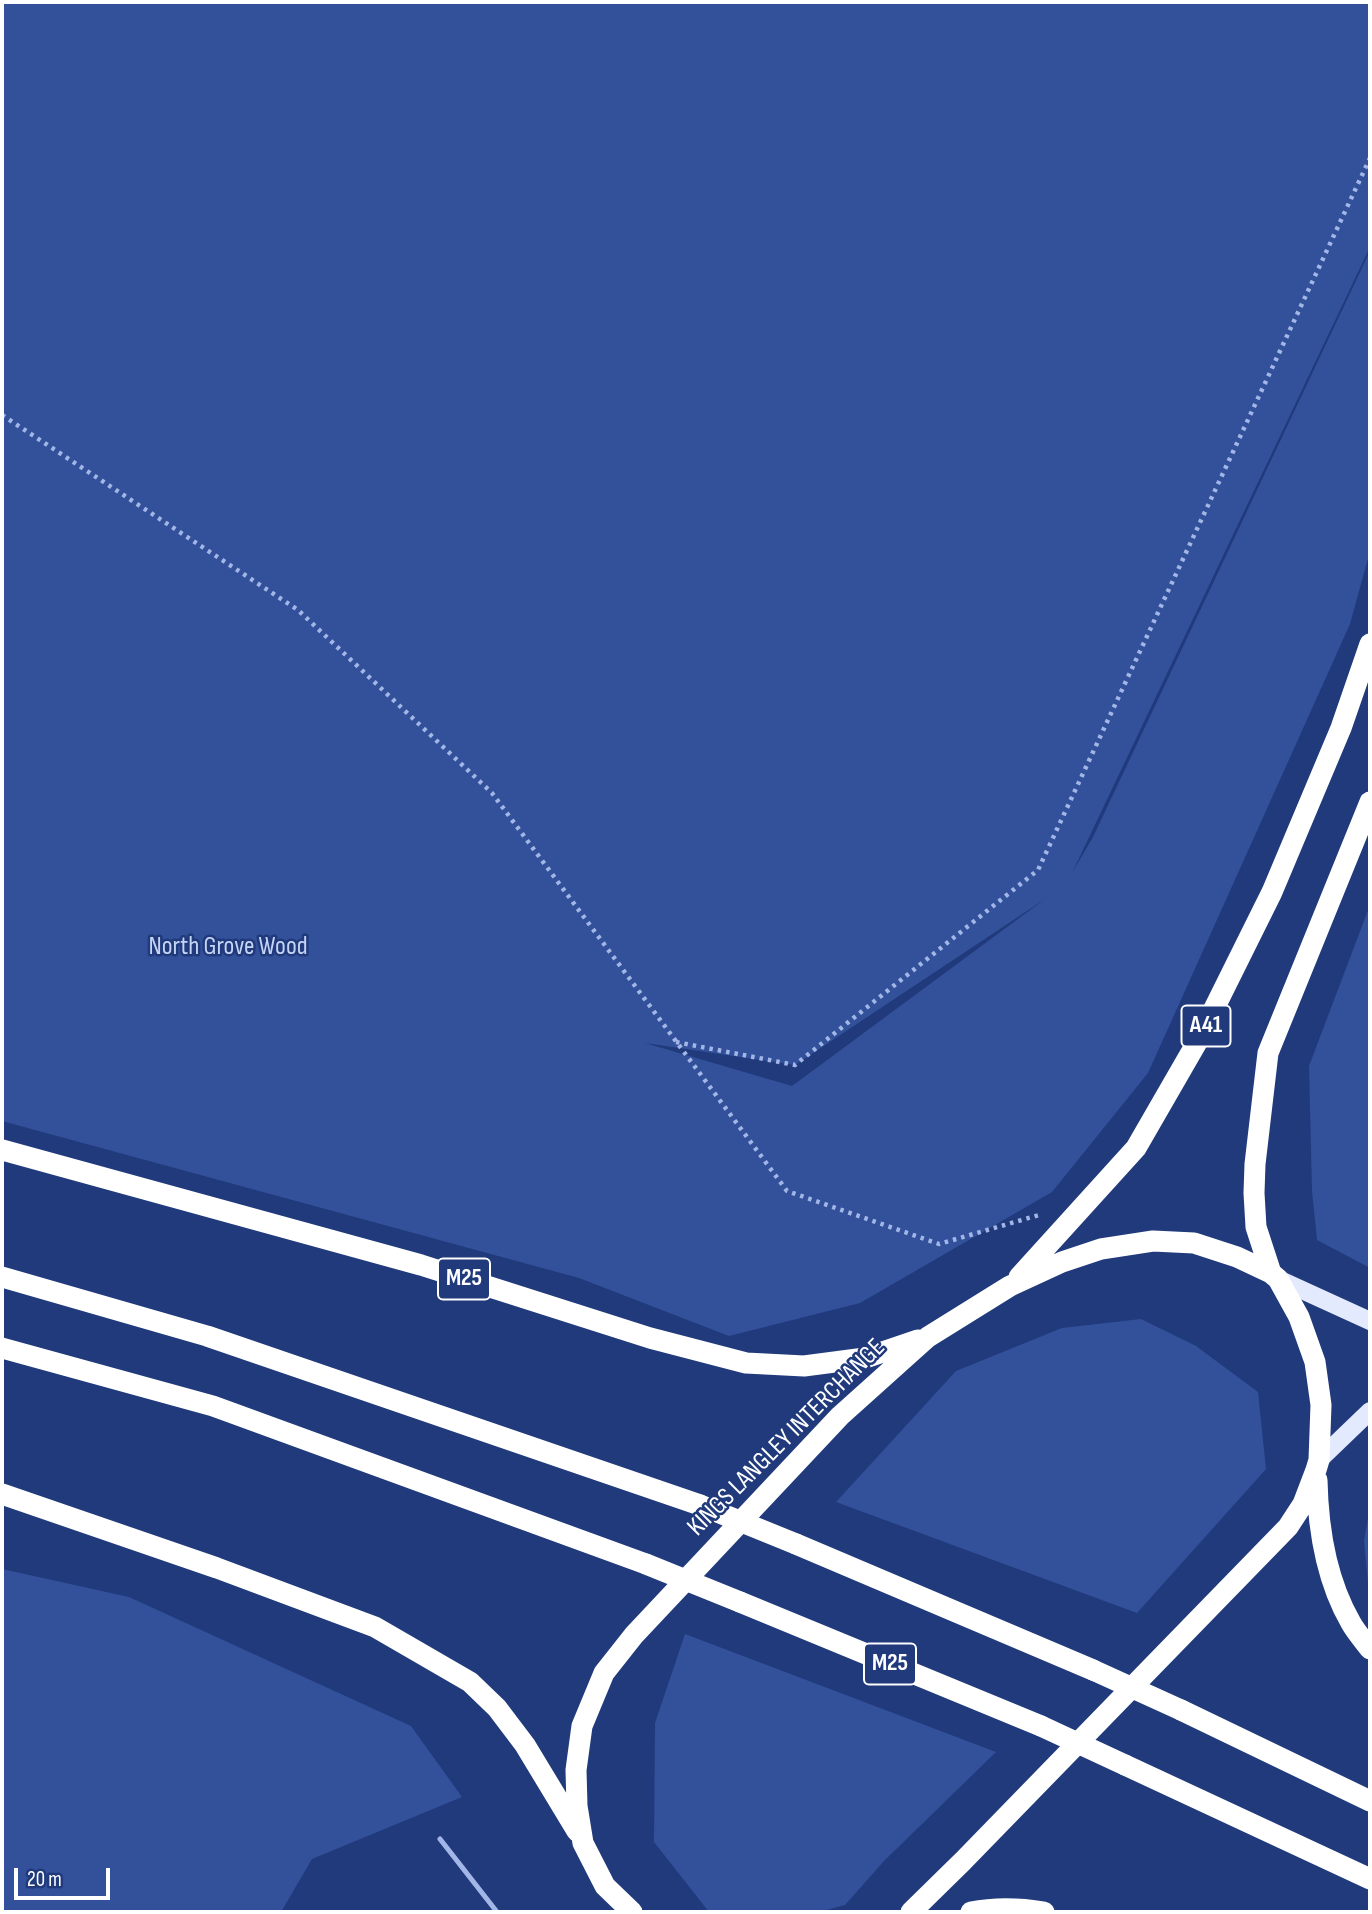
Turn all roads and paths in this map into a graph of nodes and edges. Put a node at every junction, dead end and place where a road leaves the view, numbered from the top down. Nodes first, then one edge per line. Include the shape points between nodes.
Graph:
1 (1370, 158) edge
2 (2, 415) edge
3 (1370, 644) edge
4 (1370, 802) edge
5 (676, 1042) junction
6 (2, 1150) edge
7 (1041, 1214) dead end
8 (1274, 1276) junction
9 (2, 1277) edge
10 (1010, 1286) junction
11 (1370, 1321) edge
12 (928, 1337) junction
13 (2, 1348) edge
14 (1370, 1411) edge
15 (1318, 1465) junction
16 (2, 1493) edge
17 (1370, 1649) edge
18 (1370, 1801) edge
19 (440, 1839) dead end
20 (583, 1843) junction
21 (1370, 1879) edge
22 (605, 1886) junction
23 (497, 1912) edge
24 (608, 1912) edge
25 (632, 1912) edge
26 (911, 1912) edge
27 (971, 1912) edge
28 (1044, 1912) edge

1 - 5 path via 1038,870 795,1066
2 - 5 path via 298,610 492,793
3 - 10 highway, A41 via 1272,892 1200,1037 1136,1148
4 - 8 highway, A41 via 1268,1053 1254,1193 1256,1227
5 - 7 path via 787,1191 939,1244
6 - 12 highway, M25 via 421,1265 650,1338 746,1363 804,1366 841,1361
8 - 10 highway, KINGS LANGLEY INTERCHANGE via 1194,1243 1153,1241 1101,1249
8 - 11 main road
8 - 15 highway via 1299,1317 1315,1362 1321,1405
9 - 18 highway, bridge via 207,1336 700,1506 1093,1670
10 - 12 highway, KINGS LANGLEY INTERCHANGE
12 - 20 highway, KINGS LANGLEY INTERCHANGE via 840,1416 634,1635 604,1673 583,1726 576,1770
13 - 21 highway, M25, bridge via 213,1406 646,1564 1041,1726
14 - 15 main road
15 - 17 highway via 1318,1515 1332,1583
15 - 26 highway via 1288,1527
16 - 20 highway via 375,1627 470,1682 497,1707 525,1745
19 - 23 lane
20 - 22 highway, KINGS LANGLEY INTERCHANGE
22 - 24 highway
22 - 25 highway, KINGS LANGLEY INTERCHANGE
27 - 28 highway via 990,1908

